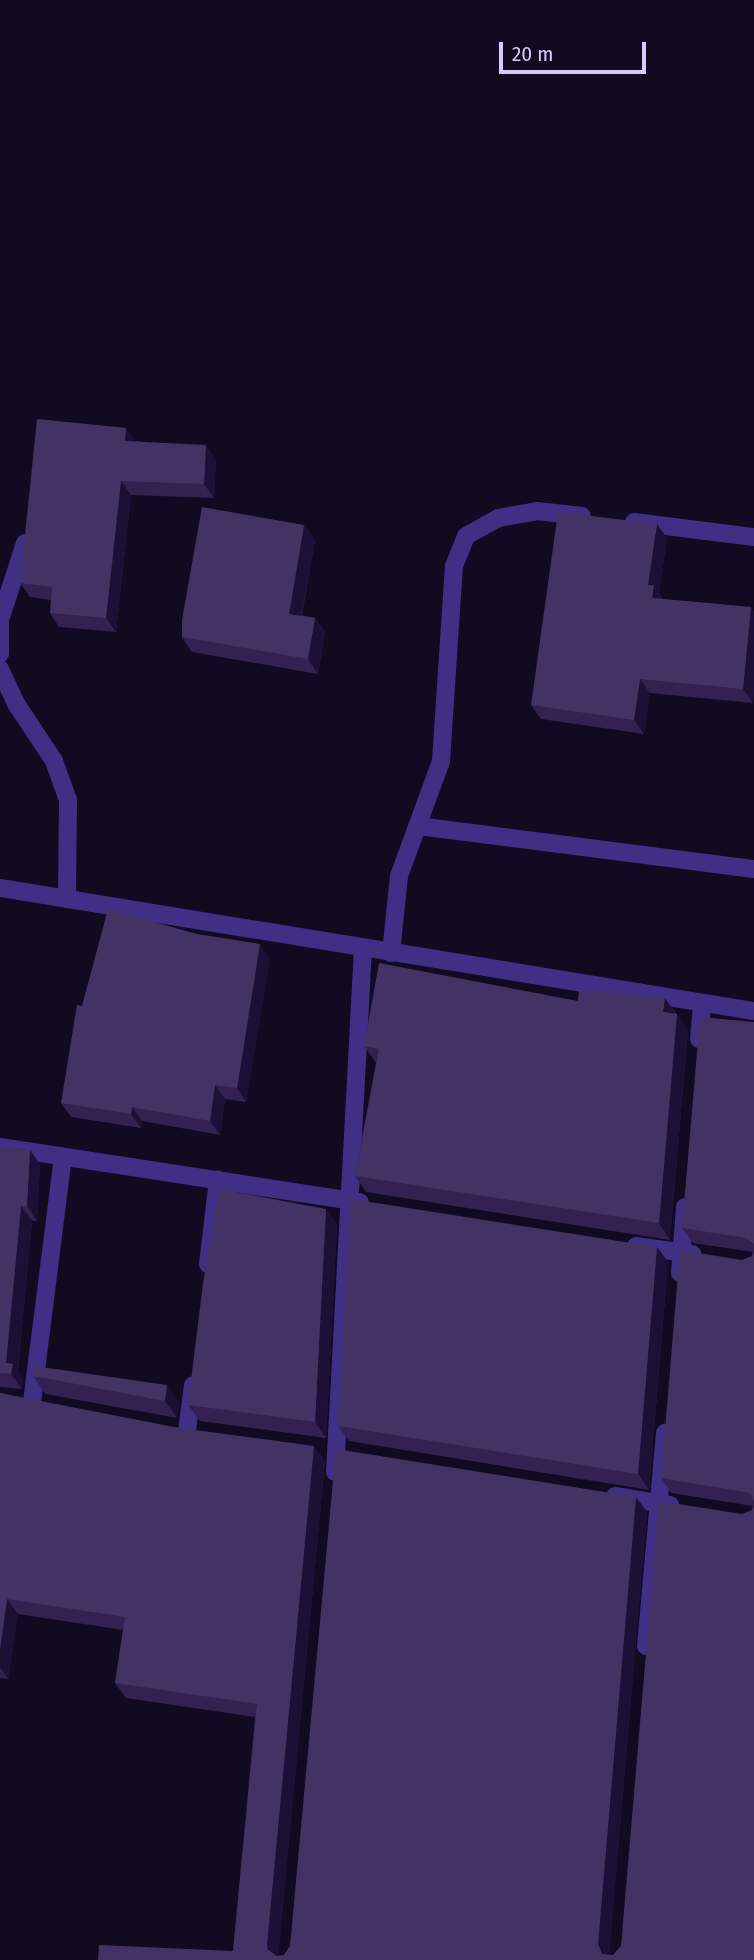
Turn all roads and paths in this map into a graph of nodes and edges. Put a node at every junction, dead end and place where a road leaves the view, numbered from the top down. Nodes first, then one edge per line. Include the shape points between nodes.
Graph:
1 (754, 537) edge
2 (24, 543) edge
3 (0, 654) edge
4 (0, 669) edge
5 (418, 826) junction
6 (754, 869) edge
7 (0, 888) edge
8 (67, 900) junction
9 (363, 948) junction
10 (391, 953) junction
11 (702, 1004) junction
12 (754, 1011) edge
13 (697, 1059) edge
14 (0, 1147) edge
15 (63, 1157) junction
16 (218, 1180) junction
17 (687, 1184) edge
18 (349, 1201) junction
19 (375, 1205) edge
20 (615, 1242) edge
21 (682, 1253) junction
22 (706, 1256) edge
23 (205, 1286) edge
24 (678, 1294) edge
25 (195, 1365) edge
26 (11, 1399) edge
27 (666, 1419) edge
28 (187, 1430) edge
29 (333, 1492) edge
30 (591, 1492) edge
31 (658, 1503) junction
32 (686, 1507) edge
33 (645, 1669) edge

1 - 5 street via 537,510 498,518 466,536 454,566 441,761
2 - 3 street via 1,620
4 - 8 street via 16,705 54,761 68,800
5 - 6 street
5 - 10 street via 399,876
7 - 8 street
8 - 9 street
9 - 10 street
9 - 18 street
10 - 11 street
11 - 12 street
11 - 13 street
14 - 15 street
15 - 16 street
15 - 26 street via 38,1403
16 - 18 street
16 - 23 street
17 - 21 street
18 - 19 street
18 - 29 street
20 - 21 street
21 - 22 street
21 - 24 street
25 - 28 street
27 - 31 street
30 - 31 street
31 - 32 street
31 - 33 street

